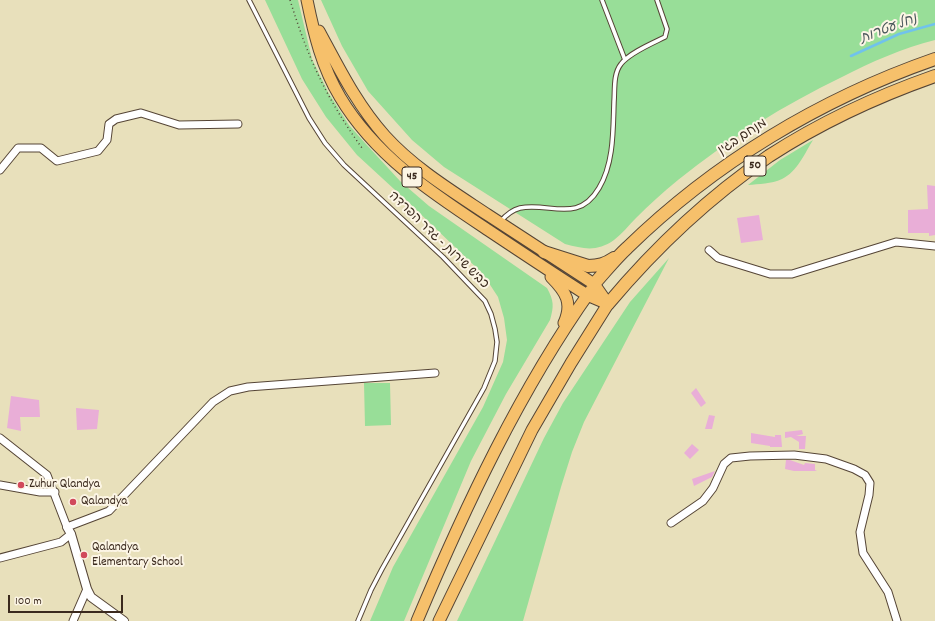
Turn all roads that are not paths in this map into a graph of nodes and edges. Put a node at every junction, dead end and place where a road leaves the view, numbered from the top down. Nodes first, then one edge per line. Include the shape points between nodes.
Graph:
1 (249, 0) edge
2 (307, 0) edge
3 (602, 0) edge
4 (657, 0) edge
5 (935, 59) edge
6 (625, 60) junction
7 (935, 76) edge
8 (238, 124) dead end
9 (0, 170) edge
10 (500, 222) junction
11 (935, 246) edge
12 (626, 249) junction
13 (709, 250) dead end
14 (544, 252) junction
15 (532, 259) junction
16 (594, 284) junction
17 (587, 295) junction
18 (608, 304) junction
19 (555, 344) junction
20 (435, 373) dead end
21 (0, 438) edge
22 (0, 485) edge
23 (55, 492) junction
24 (671, 523) dead end
25 (69, 530) junction
26 (0, 558) edge
27 (87, 589) junction
28 (74, 621) edge
29 (124, 621) edge
30 (358, 621) edge
31 (417, 621) edge
32 (439, 621) edge
33 (897, 621) edge

1 - 30 lane, כביש שירות - גדר הפרדה via 309,118 325,143 344,165 475,290 485,301 495,329 495,361 484,388 382,569
2 - 10 highway, 45 via 318,31 351,91 371,120 400,150 433,177
2 - 15 highway, 45 via 319,51 330,77 350,112 376,144 425,188
3 - 6 lane
4 - 6 lane via 667,29 665,37
5 - 12 highway, מנחם בגין / 50 via 868,86 785,128 693,189
6 - 10 lane via 617,71 608,167 600,187 592,198 577,208 519,208 506,214
7 - 18 highway, 50 via 836,118 769,156 707,203 632,275
8 - 9 street via 179,125 141,113 116,119 109,124 107,140 98,150 57,161 42,148 18,148
10 - 14 highway, 45
11 - 13 street via 896,242 792,274 770,274 718,258
12 - 14 highway via 605,264 595,266 580,264
12 - 16 highway, מנחם בגין / 50
14 - 16 highway, 45
15 - 17 highway, 45
15 - 19 highway via 560,287 568,299 568,315
16 - 17 highway
16 - 18 highway, 45
17 - 18 highway, 45
17 - 19 highway
18 - 32 highway via 532,430
19 - 31 highway via 498,445
20 - 25 street via 248,387 230,391 213,402 109,511
21 - 23 street via 47,475
22 - 23 street
23 - 25 street
24 - 33 street via 703,501 713,488 724,464 731,458 794,455 826,459 854,469 865,475 870,483 860,532 862,553 888,592
25 - 26 street via 61,542
25 - 27 street
27 - 28 street
27 - 29 street via 91,597

